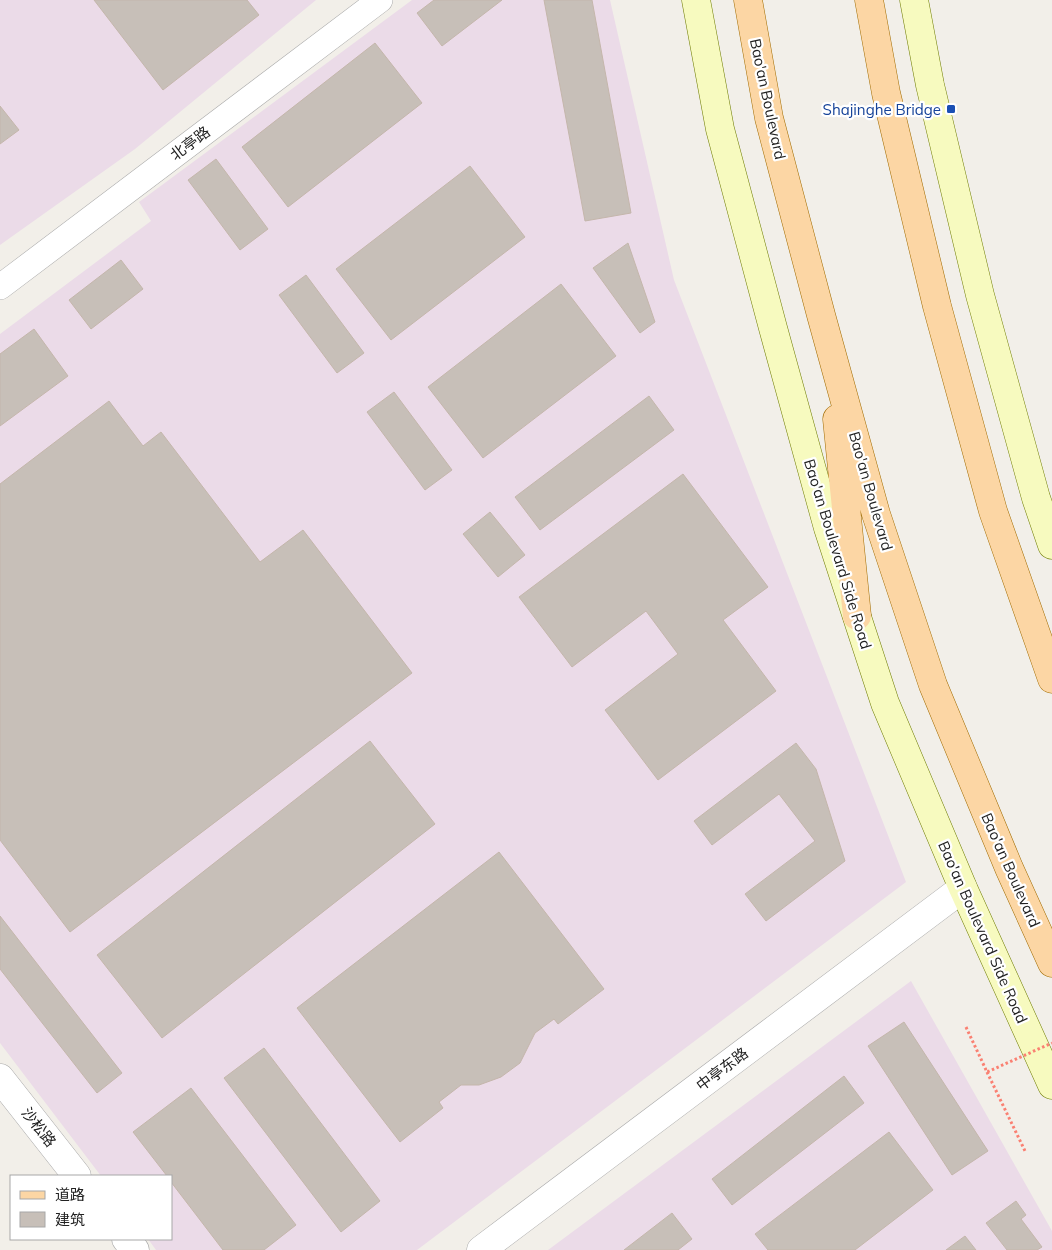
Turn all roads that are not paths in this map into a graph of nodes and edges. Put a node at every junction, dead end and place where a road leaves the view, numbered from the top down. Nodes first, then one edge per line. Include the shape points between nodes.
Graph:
1 (380, 0) edge
2 (696, 0) edge
3 (748, 0) edge
4 (869, 0) edge
5 (914, 0) edge
6 (0, 287) edge
7 (828, 340) junction
8 (1052, 545) edge
9 (857, 616) junction
10 (1052, 679) edge
11 (963, 888) junction
12 (1052, 963) edge
13 (0, 1078) edge
14 (1052, 1085) edge
15 (76, 1175) edge
16 (481, 1250) edge

1 - 6 street, 北亭路
2 - 9 main road, Bao'an Boulevard Side Road via 720,129 823,509
3 - 7 main road, Bao'an Boulevard via 769,118
4 - 10 main road via 886,92 937,306 993,511
5 - 8 main road via 930,85 980,295
7 - 9 main road
7 - 12 main road, Bao'an Boulevard via 876,514 933,685
9 - 11 main road, Bao'an Boulevard Side Road via 885,703
11 - 14 main road, Bao'an Boulevard Side Road
11 - 16 street, 中亭东路
13 - 15 street, 沙松路

